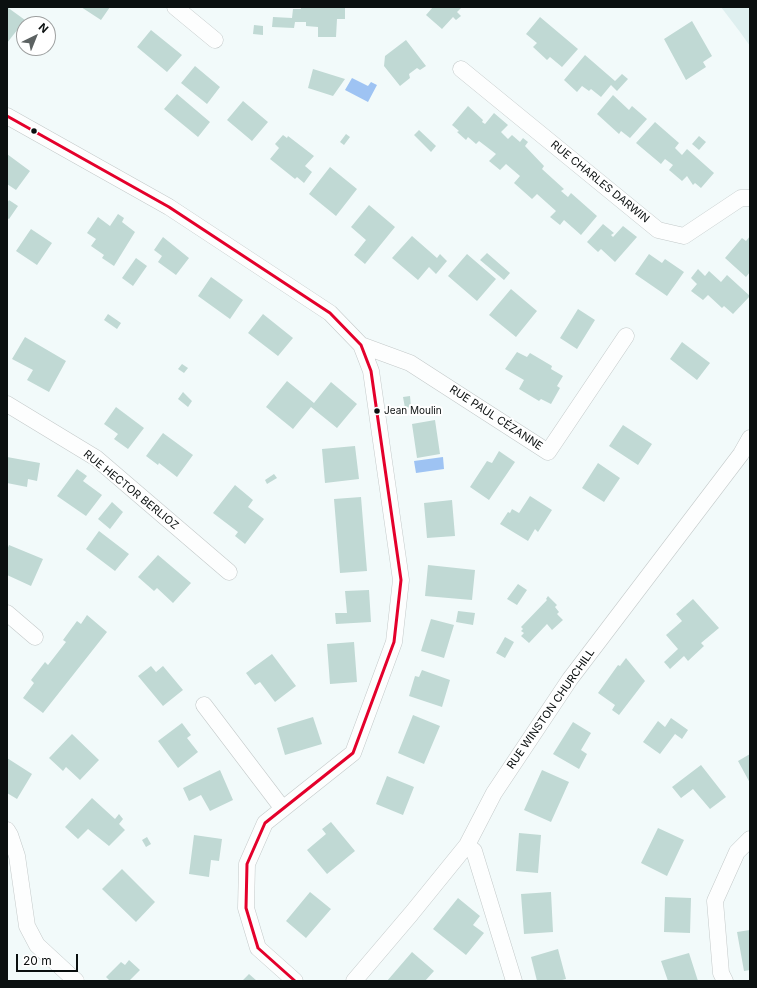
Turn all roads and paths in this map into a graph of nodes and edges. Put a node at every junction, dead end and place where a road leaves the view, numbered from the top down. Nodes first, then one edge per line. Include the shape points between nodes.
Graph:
1 (175, 7) edge
2 (215, 40) dead end
3 (461, 69) dead end
4 (7, 116) edge
5 (750, 198) edge
6 (626, 336) dead end
7 (361, 345) junction
8 (7, 404) edge
9 (750, 438) edge
10 (229, 572) dead end
11 (7, 613) edge
12 (35, 637) dead end
13 (204, 705) dead end
14 (283, 810) junction
15 (7, 830) edge
16 (750, 839) edge
17 (467, 845) junction
18 (76, 981) edge
19 (295, 981) edge
20 (354, 981) edge
21 (514, 981) edge
22 (725, 981) edge

1 - 2 street
3 - 5 street, RUE CHARLES DARWIN via 658,230 684,236 741,198
4 - 7 street via 169,207 330,313
6 - 7 street, RUE PAUL CÉZANNE via 548,452 410,362
7 - 14 street via 371,371 401,580 394,642 352,753
8 - 10 street, RUE HECTOR BERLIOZ via 96,458
9 - 17 street, RUE WINSTON CHURCHILL via 741,454 570,679 494,793
11 - 12 street
13 - 14 street
14 - 19 street via 265,823 247,864 246,908 258,948
15 - 18 street via 17,856 27,926 37,945
16 - 22 street via 737,852 715,901 720,973
17 - 20 street, RUE WINSTON CHURCHILL
17 - 21 street via 474,852

